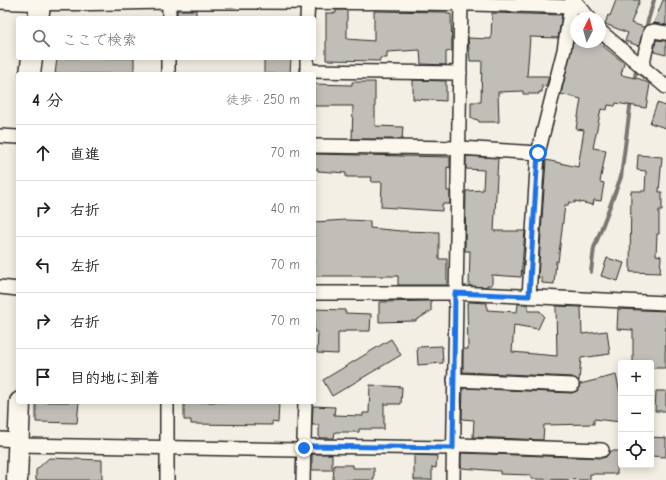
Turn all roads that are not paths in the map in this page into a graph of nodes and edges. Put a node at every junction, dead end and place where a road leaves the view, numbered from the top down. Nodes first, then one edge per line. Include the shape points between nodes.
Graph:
1 (115, 1) edge
2 (169, 1) edge
3 (308, 1) edge
4 (401, 1) edge
5 (0, 2) edge
6 (461, 2) edge
7 (572, 2) edge
8 (39, 8) edge
9 (583, 12) edge
10 (169, 16) edge
11 (308, 16) edge
12 (666, 33) edge
13 (606, 36) edge
14 (32, 60) edge
15 (168, 60) edge
16 (642, 67) junction
17 (307, 68) edge
18 (30, 72) edge
19 (168, 72) edge
20 (460, 73) junction
21 (666, 87) edge
22 (0, 136) edge
23 (16, 137) edge
24 (316, 146) edge
25 (460, 148) junction
26 (538, 153) junction
27 (0, 287) edge
28 (16, 289) edge
29 (316, 293) edge
30 (455, 293) junction
31 (529, 296) junction
32 (666, 303) edge
33 (454, 380) junction
34 (572, 385) dead end
35 (20, 404) edge
36 (167, 404) edge
37 (305, 404) edge
38 (12, 441) edge
39 (168, 447) junction
40 (304, 448) junction
41 (453, 448) junction
42 (602, 450) dead end
43 (17, 480) edge
44 (167, 480) edge
45 (304, 480) edge
46 (453, 480) edge

1 - 2 street
1 - 8 street
2 - 3 street
2 - 10 street
3 - 4 street
3 - 11 street
4 - 6 street
5 - 8 street
6 - 7 street
6 - 20 street
7 - 9 street
7 - 26 street via 564,50
12 - 16 street via 650,32
13 - 16 street
14 - 18 highway
15 - 19 street
16 - 21 street
17 - 20 street
20 - 25 street
22 - 23 street
24 - 25 street
25 - 26 street
25 - 30 street
26 - 31 street
27 - 28 street
29 - 30 street
30 - 31 street
30 - 33 street
31 - 32 street
33 - 34 street
33 - 41 street
35 - 38 highway
36 - 39 street
37 - 40 street
38 - 39 street
38 - 43 highway
39 - 40 street via 298,450
39 - 44 street
40 - 41 street
40 - 45 street
41 - 42 street via 459,445
41 - 46 street

